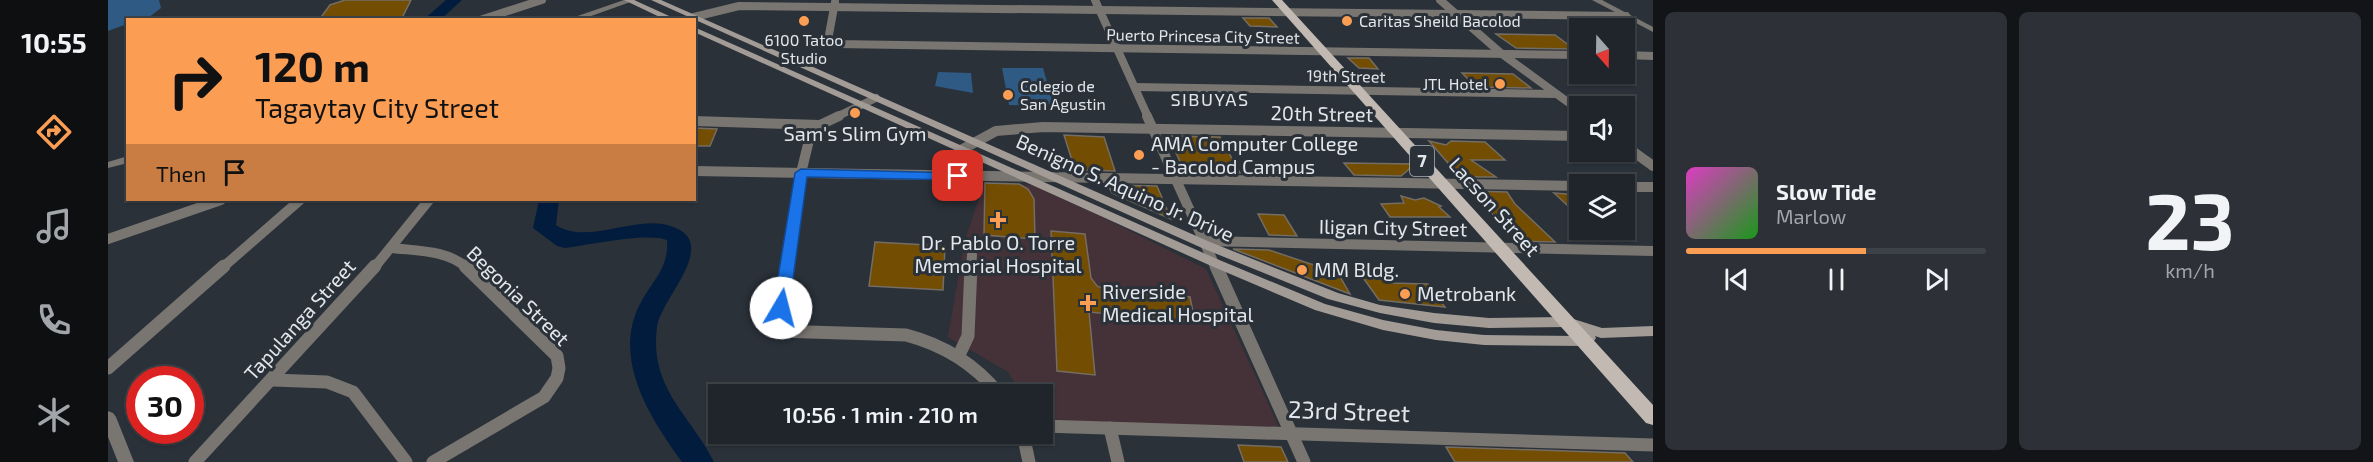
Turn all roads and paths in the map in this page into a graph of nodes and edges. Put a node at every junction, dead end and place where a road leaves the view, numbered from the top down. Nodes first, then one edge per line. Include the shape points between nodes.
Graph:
1 (542, 0) edge
2 (630, 0) edge
3 (655, 0) edge
4 (1095, 0) edge
5 (1277, 0) edge
6 (1440, 0) edge
7 (1596, 0) edge
8 (835, 3) edge
9 (1100, 10) junction
10 (1288, 12) junction
11 (1457, 16) junction
12 (1626, 16) junction
13 (694, 17) junction
14 (486, 18) edge
15 (576, 18) edge
16 (670, 18) edge
17 (696, 29) edge
18 (1653, 30) edge
19 (725, 31) junction
20 (712, 36) junction
21 (1117, 48) junction
22 (1323, 51) junction
23 (1502, 54) junction
24 (1569, 55) edge
25 (1635, 55) edge
26 (1653, 56) edge
27 (809, 69) junction
28 (796, 75) junction
29 (1135, 87) junction
30 (1359, 91) junction
31 (1556, 94) junction
32 (876, 98) junction
33 (1569, 103) edge
34 (863, 105) junction
35 (696, 122) edge
36 (820, 125) junction
37 (1153, 129) junction
38 (1397, 133) junction
39 (1569, 136) edge
40 (975, 142) junction
41 (962, 150) junction
42 (1635, 153) edge
43 (126, 160) edge
44 (108, 165) edge
45 (1653, 166) edge
46 (696, 171) edge
47 (801, 173) junction
48 (1025, 178) junction
49 (1055, 178) junction
50 (1176, 179) junction
51 (1443, 184) junction
52 (1569, 186) edge
53 (1635, 187) edge
54 (1653, 187) edge
55 (218, 201) edge
56 (299, 201) edge
57 (428, 201) edge
58 (108, 239) edge
59 (1205, 243) junction
60 (392, 248) junction
61 (1501, 249) junction
62 (1653, 251) edge
63 (972, 255) dead end
64 (1213, 262) junction
65 (1567, 322) junction
66 (1653, 331) edge
67 (1601, 333) junction
68 (1584, 341) junction
69 (959, 355) junction
70 (108, 368) edge
71 (273, 380) junction
72 (992, 384) edge
73 (108, 417) edge
74 (1653, 418) edge
75 (1053, 426) edge
76 (1110, 428) junction
77 (1290, 432) junction
78 (1025, 444) edge
79 (1653, 446) edge
80 (126, 462) edge
81 (195, 462) edge
82 (406, 462) edge
83 (433, 462) edge
84 (1029, 462) edge
85 (1118, 462) edge
86 (1304, 462) edge

1 - 14 street
2 - 15 street
2 - 16 main road
3 - 13 main road, Benigno S. Aquino Jr. Drive
4 - 9 street
5 - 10 main road, Lacson Street / 7
6 - 11 street
7 - 12 street
8 - 9 street
8 - 13 street via 731,7
8 - 21 street, Puerto Princesa City Street via 828,40 835,44
9 - 10 street
9 - 21 street
10 - 11 street
10 - 22 main road, Lacson Street / 7
11 - 12 street
11 - 23 street
12 - 18 street
13 - 19 main road, Benigno S. Aquino Jr. Drive
17 - 20 main road, Benigno S. Aquino Jr. Drive
19 - 20 main road
19 - 27 main road, Benigno S. Aquino Jr. Drive
20 - 28 main road, Benigno S. Aquino Jr. Drive
21 - 22 street, Puerto Princesa City Street
21 - 29 street
22 - 23 street, Puerto Princesa City Street
22 - 30 main road, Lacson Street / 7
23 - 24 street, Puerto Princesa City Street
23 - 31 street
25 - 26 street
27 - 28 main road
27 - 32 main road, Benigno S. Aquino Jr. Drive
28 - 34 main road, Benigno S. Aquino Jr. Drive
29 - 30 street, 19th Street
29 - 37 street
30 - 31 street, 19th Street
30 - 38 main road, Lacson Street / 7
31 - 33 street
32 - 34 street
32 - 40 main road, Benigno S. Aquino Jr. Drive
34 - 36 street
34 - 41 main road, Benigno S. Aquino Jr. Drive
35 - 36 street
36 - 47 street via 810,136
37 - 38 street, 20th Street
37 - 40 street, 20th Street via 1016,128 996,130
37 - 50 street
38 - 39 street, 20th Street
38 - 51 main road, Lacson Street / 7
40 - 41 street, 20th Street
40 - 49 main road, Benigno S. Aquino Jr. Drive
41 - 48 main road, Benigno S. Aquino Jr. Drive
42 - 45 street
43 - 44 street
46 - 47 street
47 - 48 street
47 - 69 street via 777,331 906,335
48 - 49 street
48 - 64 main road, Benigno S. Aquino Jr. Drive
49 - 50 street
49 - 59 main road, Benigno S. Aquino Jr. Drive
50 - 51 street
50 - 59 street
51 - 52 street
51 - 61 main road, Lacson Street / 7
53 - 54 street
55 - 58 street
56 - 70 street
57 - 60 street, Tapulanga Street
59 - 61 street, Iligan City Street
59 - 64 street
59 - 65 main road, Benigno S. Aquino Jr. Drive via 1291,281 1380,309 1452,320
60 - 71 street, Tapulanga Street
60 - 83 street, Begonia Street via 445,255 460,261 557,356 560,365 554,386 544,397
61 - 62 street, Iligan City Street
61 - 65 main road, Lacson Street / 7
63 - 69 street via 968,336
64 - 68 main road, Benigno S. Aquino Jr. Drive via 1320,307 1383,325 1454,338
64 - 77 street
65 - 67 main road, Benigno S. Aquino Jr. Drive
65 - 68 main road, Lacson Street / 7
66 - 67 main road, Benigno S. Aquino Jr. Drive
67 - 68 main road, Benigno S. Aquino Jr. Drive
68 - 74 main road, Lacson Street / 7
69 - 72 street
71 - 81 street, Tapulanga Street
71 - 82 street via 327,382 353,392
73 - 80 street
75 - 76 street, 23rd Street
76 - 77 street, 23rd Street
76 - 85 street
77 - 79 street, 23rd Street
77 - 86 street
78 - 84 street

